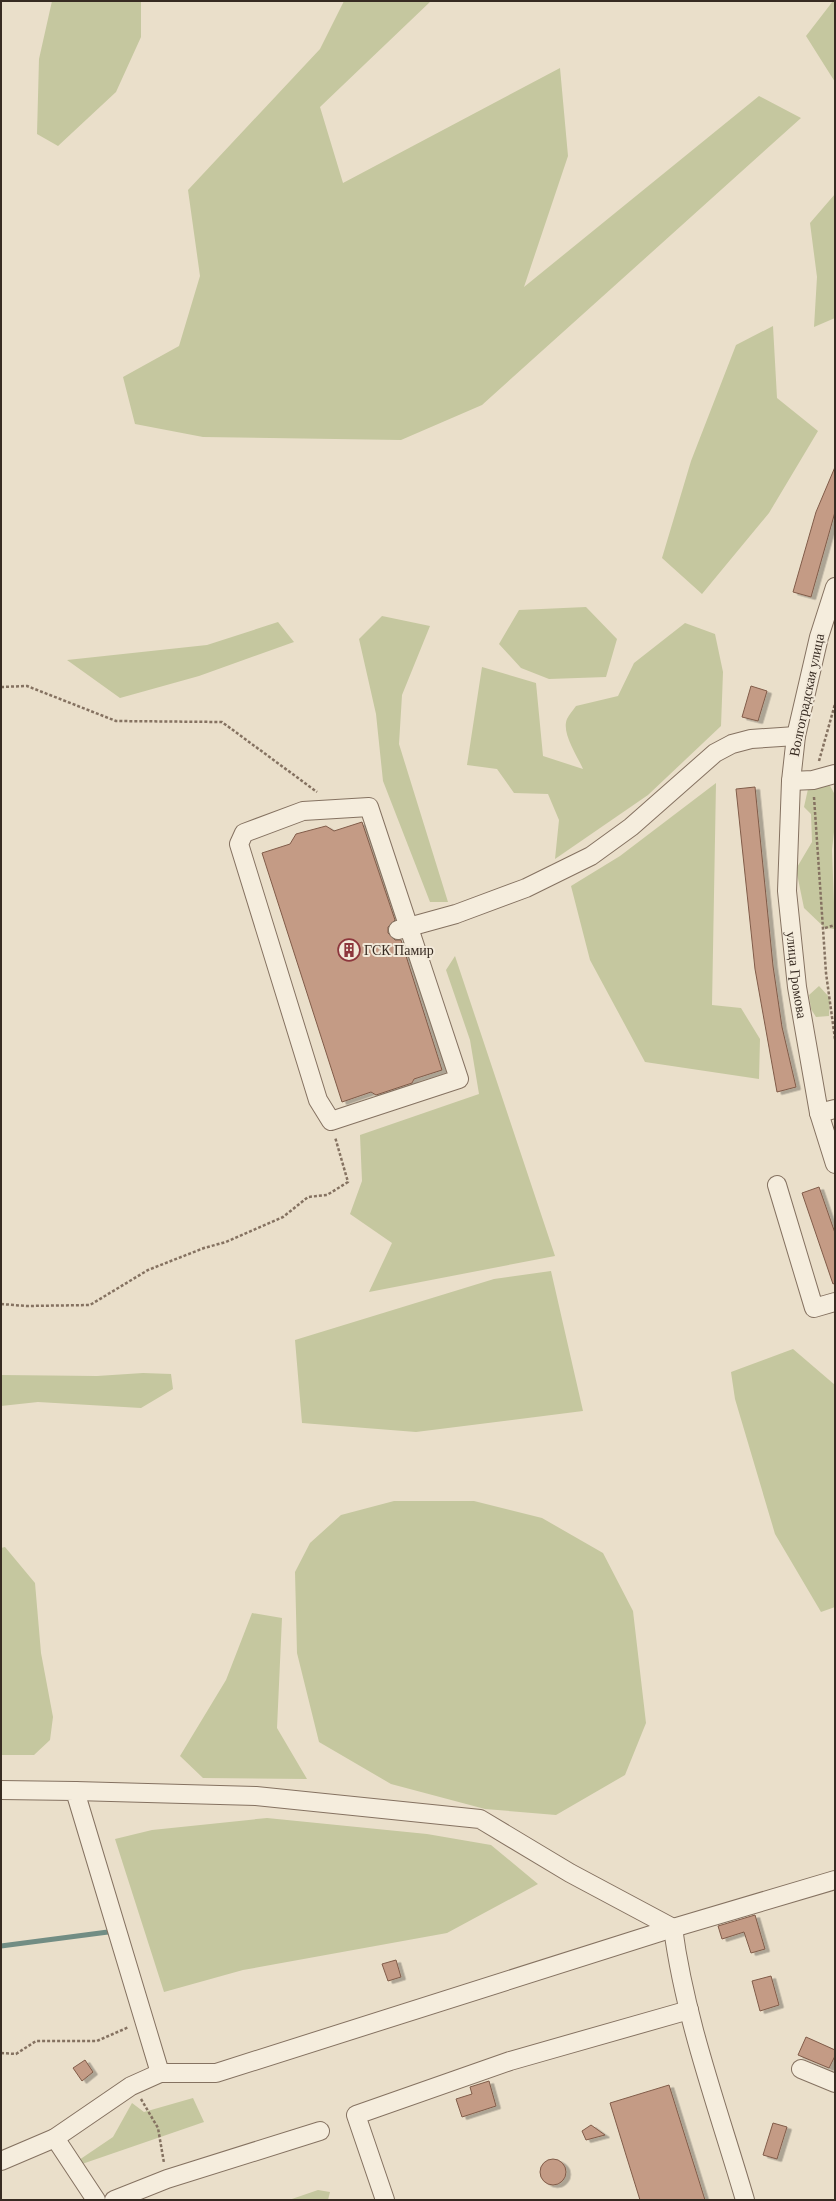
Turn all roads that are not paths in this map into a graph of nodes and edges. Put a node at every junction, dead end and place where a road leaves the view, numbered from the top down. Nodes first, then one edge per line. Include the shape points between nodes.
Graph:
1 (835, 587) edge
2 (796, 736) junction
3 (835, 774) edge
4 (791, 781) junction
5 (403, 928) junction
6 (827, 1111) edge
7 (835, 1164) edge
8 (777, 1185) dead end
9 (835, 1302) edge
10 (1, 1790) edge
11 (76, 1791) junction
12 (835, 1880) edge
13 (673, 1928) junction
14 (689, 2010) junction
15 (801, 2069) dead end
16 (160, 2073) junction
17 (835, 2083) edge
18 (320, 2131) dead end
19 (55, 2138) junction
20 (1, 2161) edge
21 (96, 2200) edge
22 (114, 2200) edge
23 (385, 2200) edge
24 (745, 2200) edge

1 - 2 street, Волгоградская улица via 818,637
2 - 4 street, Волгоградская улица
2 - 5 street via 751,739 732,744 715,753 631,827 591,856 526,888 463,911
3 - 4 street via 813,780
4 - 6 street, улица Громова via 787,891 797,987
5 - 5 street via 369,807 303,811 244,833 239,844 318,1100 331,1121 459,1079
6 - 7 street, улица Громова
8 - 9 street via 814,1308
10 - 11 street
11 - 13 street via 256,1796 480,1819 570,1873
11 - 16 street via 144,2027
12 - 13 street
13 - 14 street
13 - 16 street via 216,2073
14 - 23 street via 510,2061 356,2115
14 - 24 street
15 - 17 street
16 - 19 street via 131,2086
18 - 22 street via 167,2179
19 - 20 street
19 - 21 street

